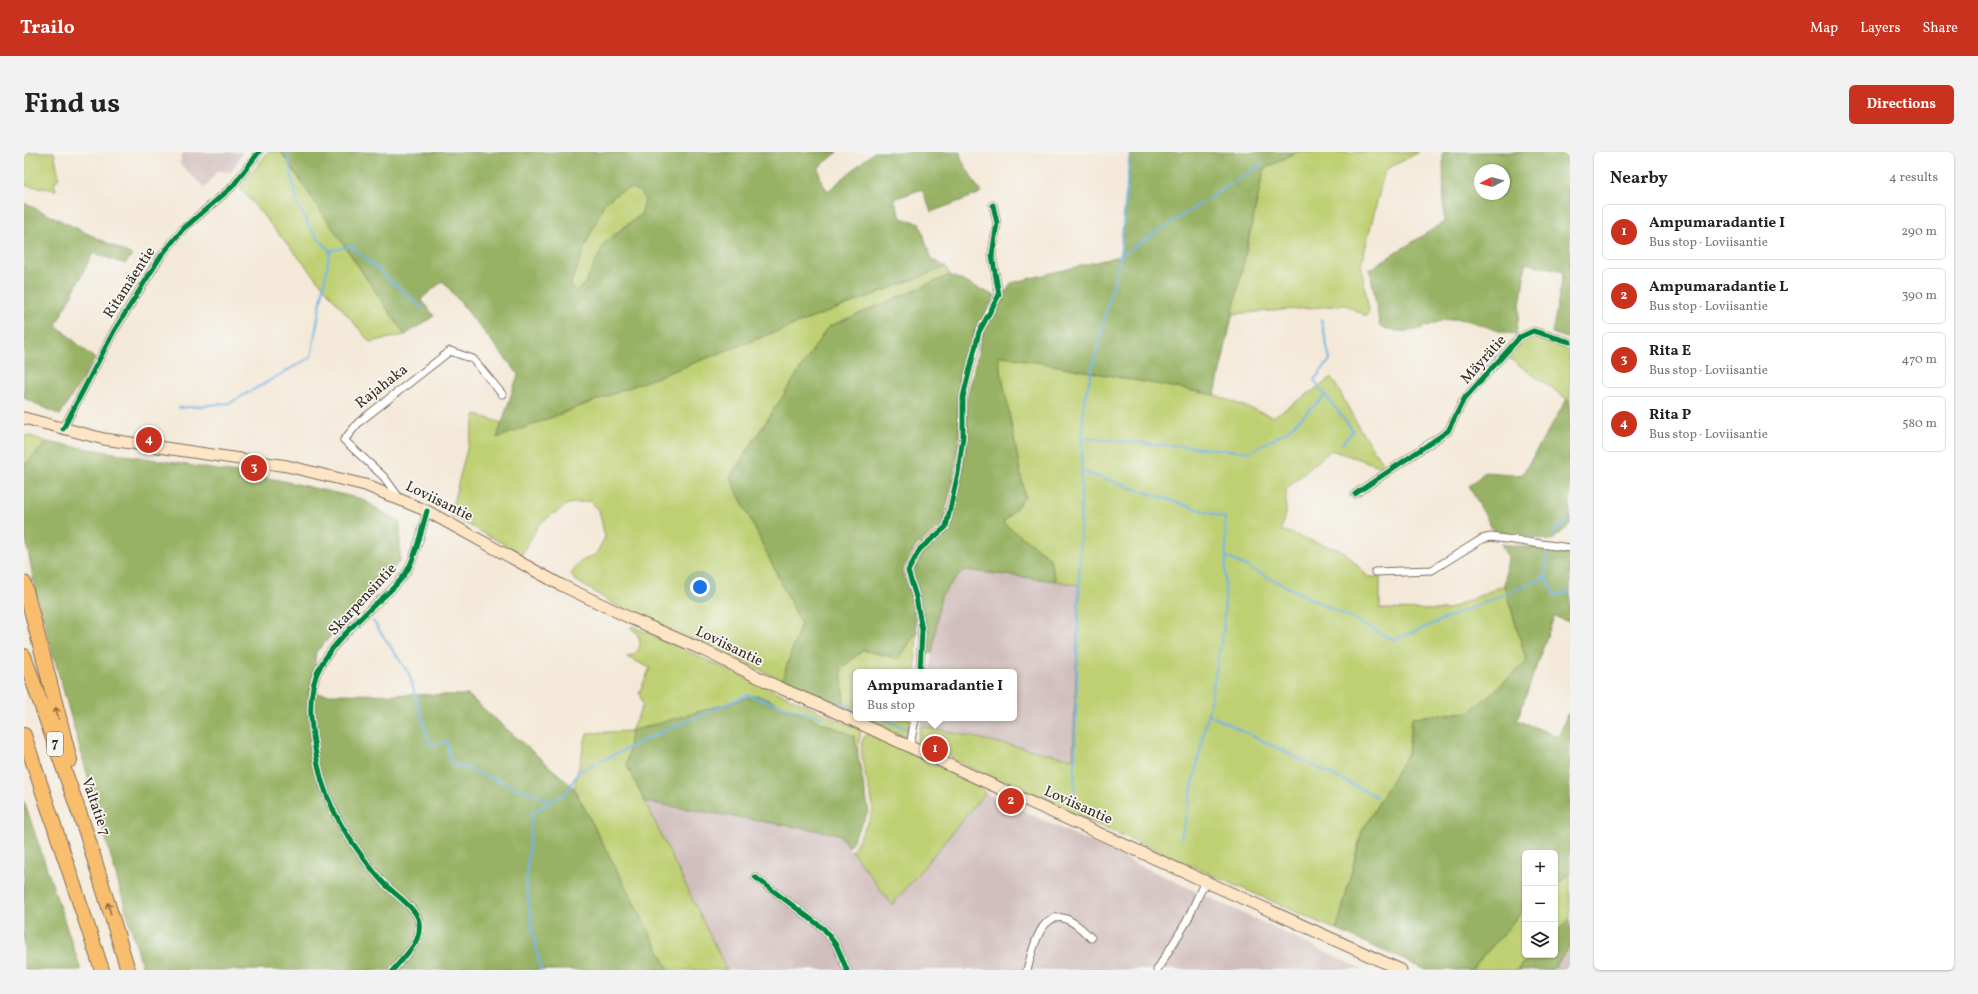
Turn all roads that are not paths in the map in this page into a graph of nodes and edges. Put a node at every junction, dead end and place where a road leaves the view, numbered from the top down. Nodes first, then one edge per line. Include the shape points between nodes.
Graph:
1 (259, 152) edge
2 (993, 205) dead end
3 (1570, 342) edge
4 (502, 394) dead end
5 (24, 418) edge
6 (63, 429) junction
7 (1355, 494) dead end
8 (400, 499) junction
9 (427, 512) junction
10 (1570, 548) edge
11 (1375, 572) dead end
12 (24, 583) edge
13 (24, 656) edge
14 (920, 669) edge
15 (853, 720) edge
16 (855, 721) edge
17 (914, 721) edge
18 (24, 735) edge
19 (910, 746) junction
20 (24, 751) edge
21 (86, 832) junction
22 (63, 847) junction
23 (754, 877) dead end
24 (1205, 881) junction
25 (1091, 938) dead end
26 (102, 970) edge
27 (128, 970) edge
28 (393, 970) edge
29 (847, 970) edge
30 (1027, 970) edge
31 (1157, 970) edge
32 (1401, 970) edge

1 - 6 street, Ritamäentie via 232,187 183,229 161,256 114,331
2 - 14 street via 997,223 992,255 998,295 979,332 963,397 963,437 946,527 920,549 908,571 922,630
3 - 7 street, Mäyrätie via 1533,331 1520,337 1464,399 1448,431
4 - 8 street, Rajahaka via 473,359 450,351 359,422 344,440 384,477
5 - 6 main road, Loviisantie
6 - 8 main road, Loviisantie via 104,439 287,466 365,485
8 - 9 main road, Loviisantie
9 - 15 main road, Loviisantie via 596,602
9 - 28 street, Skarpensintie via 407,572 344,636 321,665 311,705 318,765 332,810 345,833 379,879 418,917 419,931 416,943
10 - 11 street via 1491,537 1482,539 1432,570
21 -> 12 highway via 80,792
13 - 21 highway, Valtatie 7 / 7
16 - 19 main road, Loviisantie
17 - 19 street
18 - 22 highway, 7
19 - 24 main road, Loviisantie
20 - 22 highway
27 -> 21 highway, Valtatie 7 / 7
22 - 26 highway, 7
23 - 29 street via 824,929 836,945
24 - 31 street via 1187,921
24 - 32 main road, Loviisantie
25 - 30 street via 1067,919 1054,918 1047,922 1037,935

